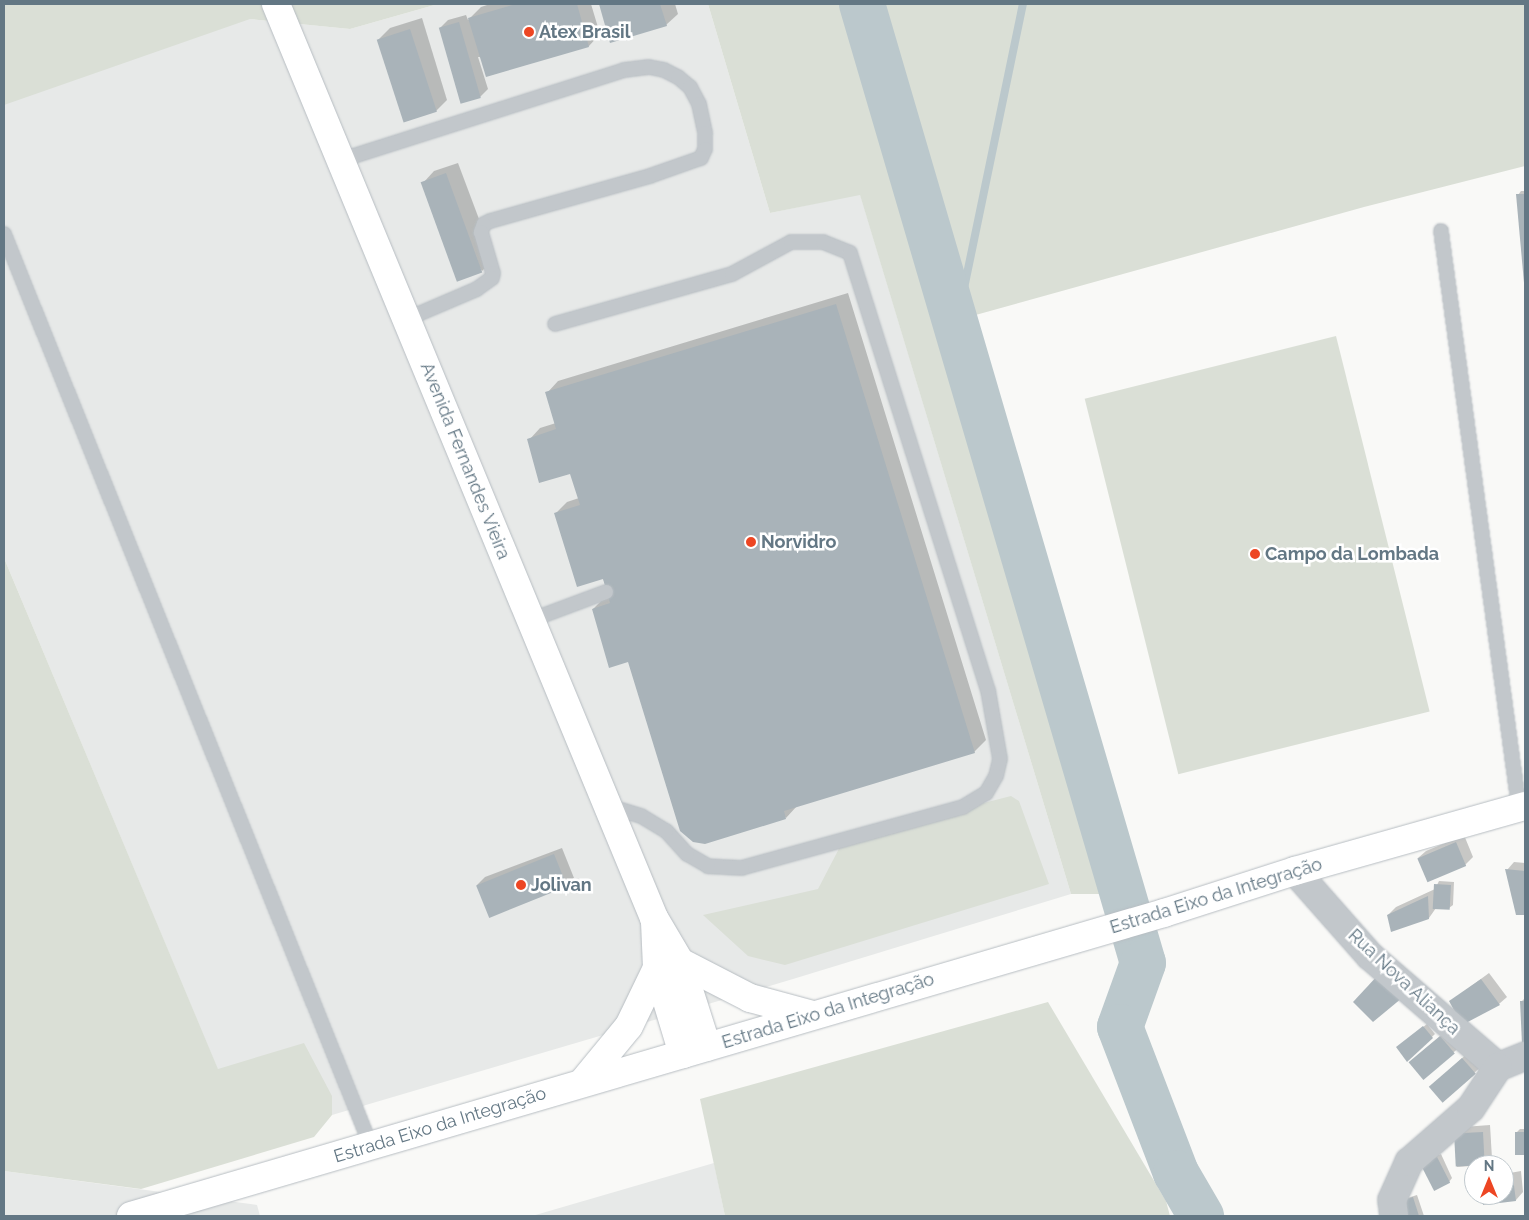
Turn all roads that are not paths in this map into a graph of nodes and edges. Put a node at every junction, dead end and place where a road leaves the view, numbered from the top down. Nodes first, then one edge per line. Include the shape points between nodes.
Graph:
1 (276, 4) edge
2 (341, 160) junction
3 (1441, 231) dead end
4 (4, 234) edge
5 (406, 319) junction
6 (555, 324) dead end
7 (606, 592) dead end
8 (531, 620) junction
9 (608, 806) junction
10 (1522, 807) edge
11 (1295, 871) junction
12 (668, 965) junction
13 (813, 1015) junction
14 (695, 1051) junction
15 (1525, 1056) edge
16 (1498, 1067) junction
17 (583, 1082) junction
18 (371, 1146) junction
19 (131, 1216) edge
20 (1394, 1216) edge

1 - 2 main road, Avenida Fernandes Vieira
2 - 5 main road, Avenida Fernandes Vieira
2 - 5 lane via 624,70 649,67 664,70 690,86 699,104 705,133 705,149 701,158 484,224 481,232 494,273 492,278 477,289
3 - 10 lane
4 - 18 lane
5 - 8 main road, Avenida Fernandes Vieira
6 - 9 lane via 732,274 791,242 823,242 850,253 988,690 1000,760 996,776 986,793 963,807 742,868 708,866 687,854 666,831 641,816
7 - 8 lane
8 - 9 main road, Avenida Fernandes Vieira
9 - 12 main road, Avenida Fernandes Vieira via 654,918
10 - 11 main road, Estrada Eixo da Integração
11 - 13 main road, Estrada Eixo da Integração via 1164,913
11 - 16 street, Rua Nova Aliança via 1370,956
12 - 13 main road via 750,998
12 - 14 main road, Avenida Fernandes Vieira
12 - 17 main road via 629,1026
13 - 14 main road, Estrada Eixo da Integração
14 - 17 main road, Estrada Eixo da Integração
15 - 16 street
16 - 20 street via 1471,1108 1409,1162 1392,1200
17 - 18 main road, Estrada Eixo da Integração
18 - 19 main road, Estrada Eixo da Integração

